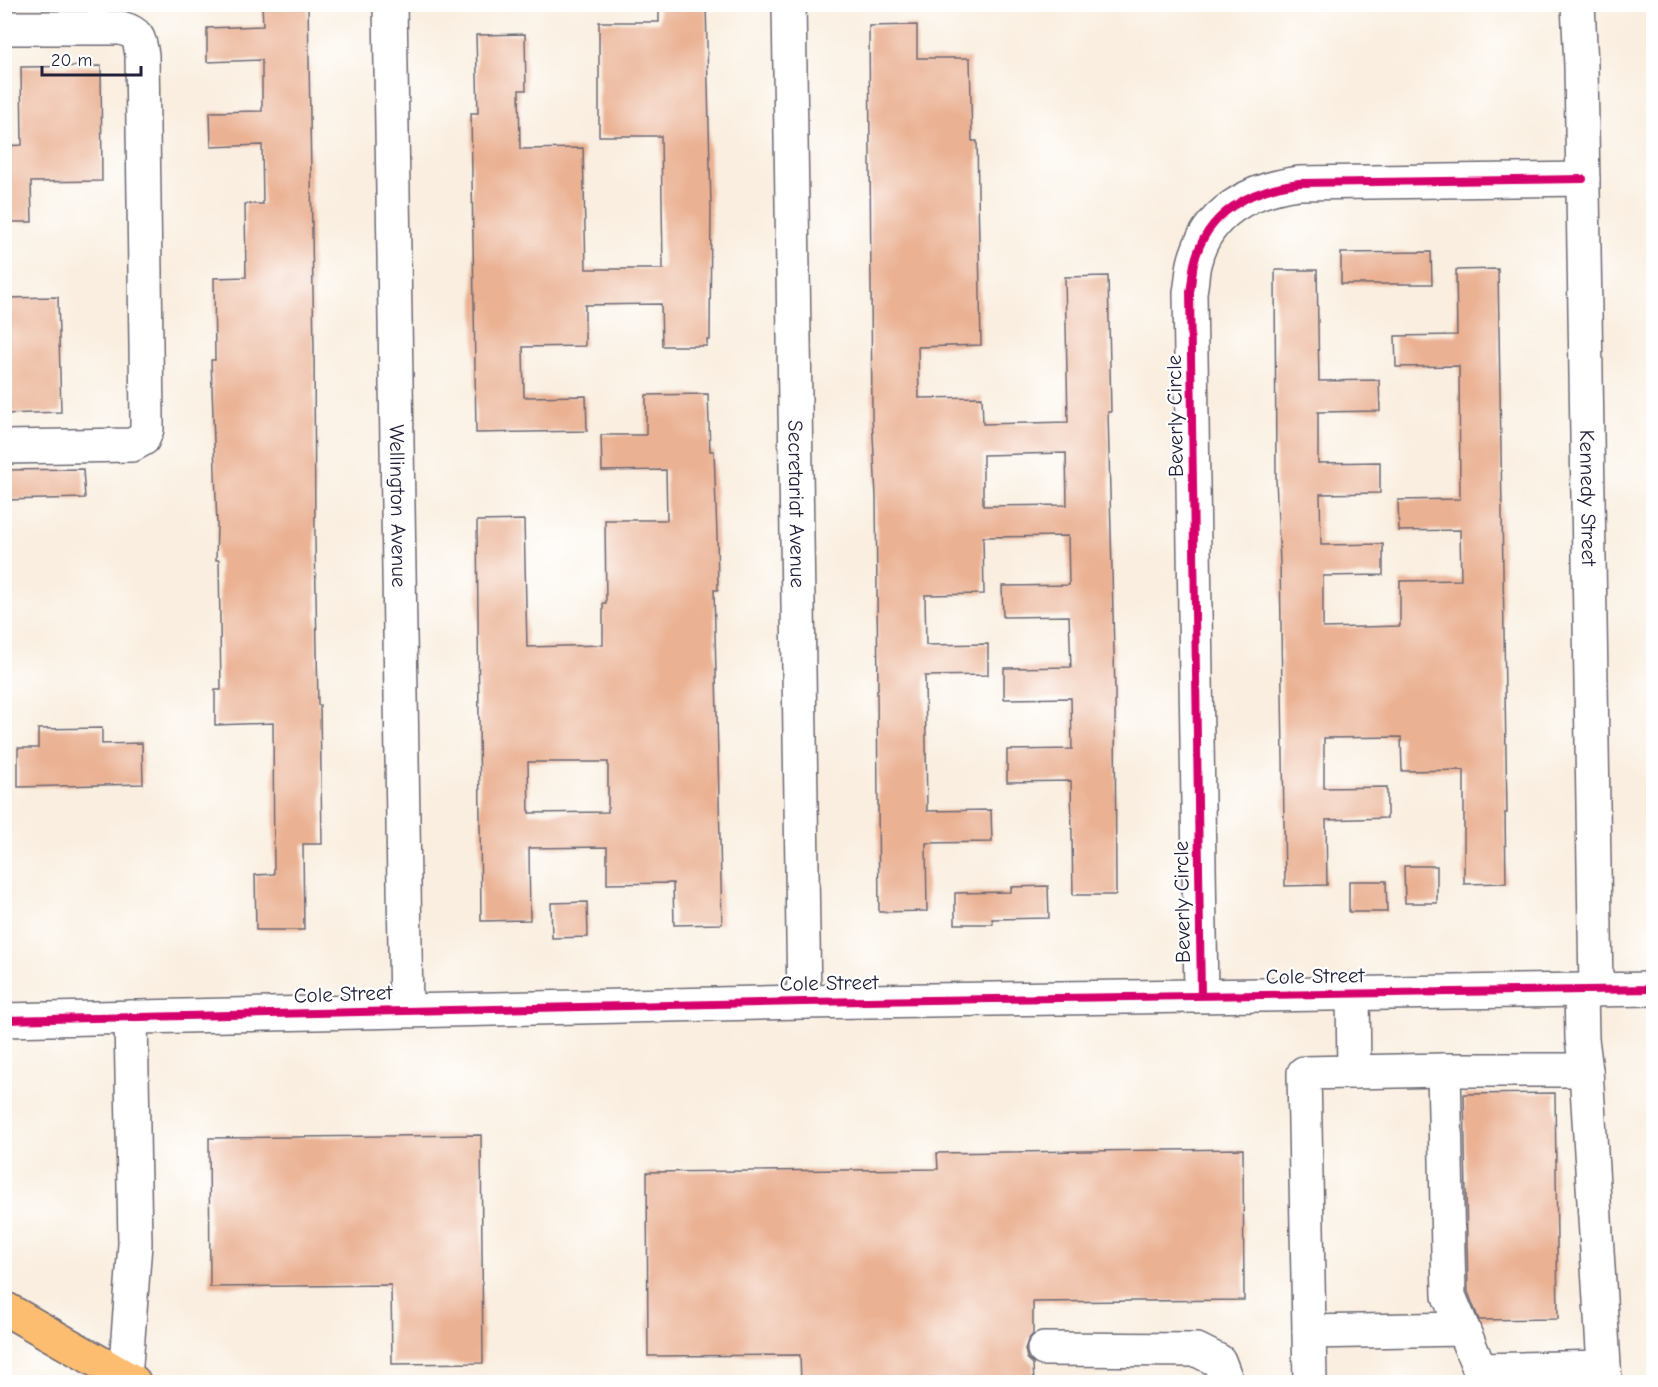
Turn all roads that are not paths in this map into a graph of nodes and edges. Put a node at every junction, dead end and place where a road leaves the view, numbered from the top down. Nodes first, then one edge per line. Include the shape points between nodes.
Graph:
1 (390, 4) edge
2 (789, 4) edge
3 (1578, 4) edge
4 (4, 28) edge
5 (1583, 179) junction
6 (4, 447) edge
7 (1653, 989) edge
8 (1588, 990) junction
9 (1353, 993) junction
10 (1201, 995) junction
11 (804, 1002) junction
12 (406, 1010) junction
13 (130, 1017) junction
14 (4, 1020) edge
15 (1444, 1070) junction
16 (1587, 1070) junction
17 (1354, 1072) junction
18 (4, 1308) edge
19 (1463, 1329) junction
20 (1309, 1332) junction
21 (1044, 1349) dead end
22 (1605, 1375) edge
23 (1480, 1376) edge
24 (130, 1380) edge
25 (1227, 1383) edge
26 (1310, 1383) edge

1 - 12 street, Wellington Avenue
2 - 11 street, Secretariat Avenue
3 - 5 street, Kennedy Street
4 - 6 street via 121,28 132,31 139,39 147,418 143,439 132,445
5 - 8 street, Kennedy Street
5 - 10 street, Beverly Circle via 1274,186 1246,197 1220,217 1202,242 1194,263 1191,292
7 - 8 street, Cole Street
8 - 9 street, Cole Street
8 - 16 street, Kennedy Street via 1582,1039
9 - 10 street, Cole Street
9 - 17 street
10 - 11 street, Cole Street
11 - 12 street, Cole Street
12 - 13 street, Cole Street
13 - 14 street, Cole Street
13 - 24 street via 135,1244
15 - 16 street
15 - 17 street
15 - 19 street via 1449,1296
16 - 22 street, Kennedy Street
17 - 20 street via 1304,1073
18 - 24 main road
19 - 20 street
19 - 23 street
20 - 26 street
21 - 25 street via 1197,1350 1219,1361
22 - 23 street

